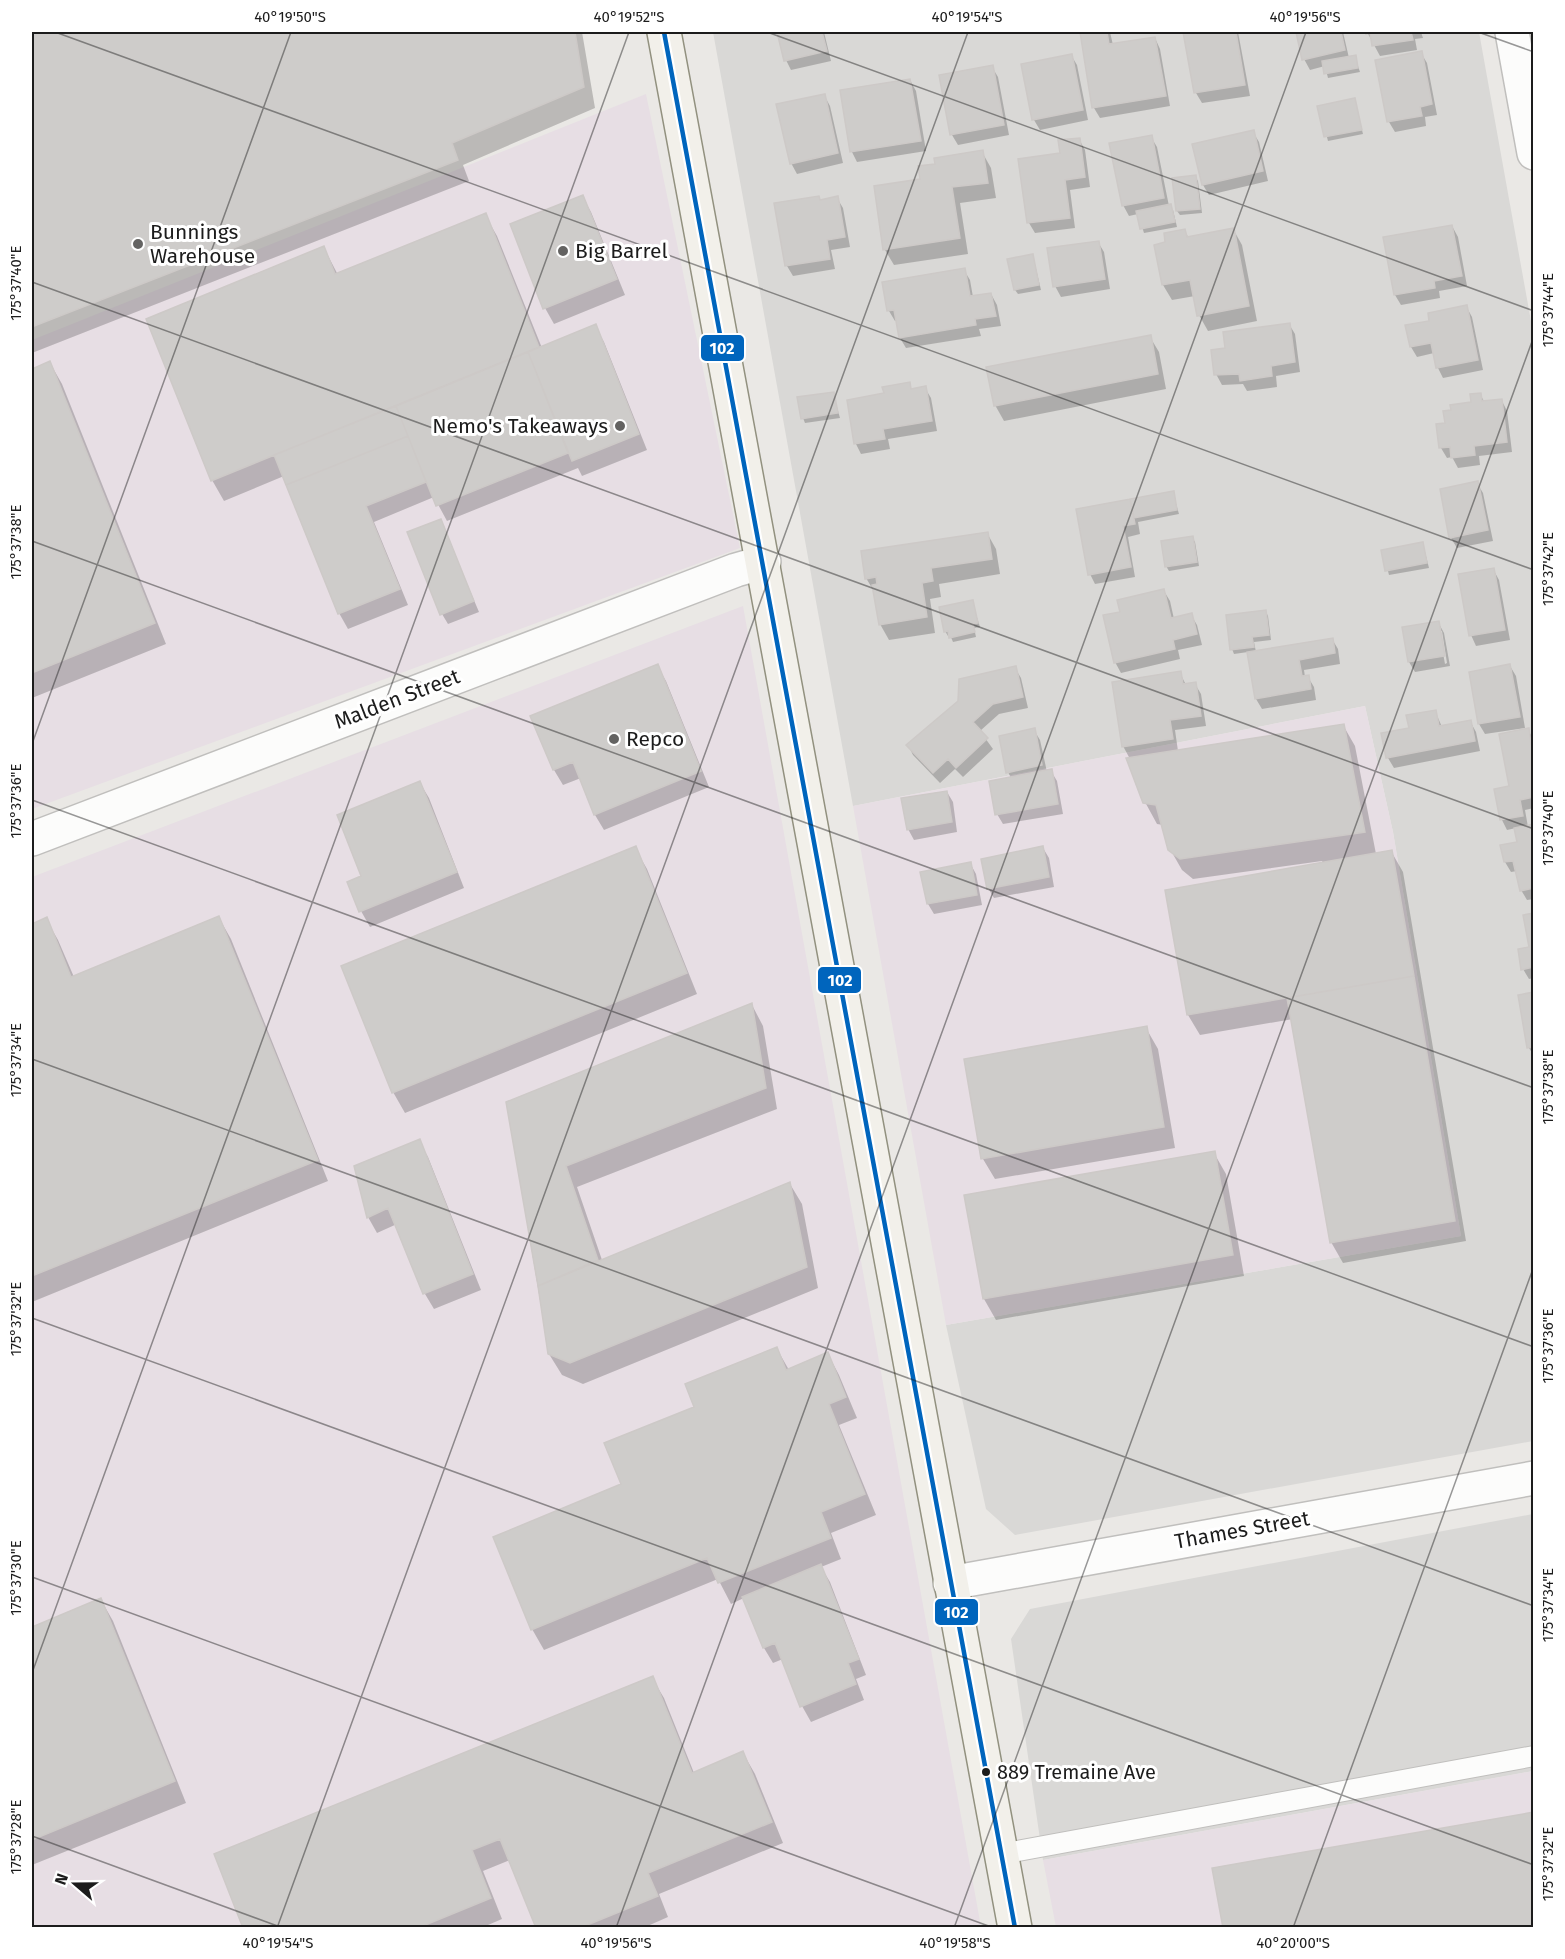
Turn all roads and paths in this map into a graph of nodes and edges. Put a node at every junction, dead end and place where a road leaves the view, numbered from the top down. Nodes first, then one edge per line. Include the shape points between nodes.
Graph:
1 (664, 32) edge
2 (1512, 32) edge
3 (1533, 153) edge
4 (764, 562) junction
5 (32, 839) edge
6 (1533, 1478) edge
7 (950, 1583) junction
8 (1533, 1756) edge
9 (1002, 1854) junction
10 (1015, 1928) edge

1 - 4 main road
2 - 3 street
4 - 5 street, Malden Street
4 - 7 main road
6 - 7 street, Thames Street
7 - 9 main road
8 - 9 lane
9 - 10 main road

